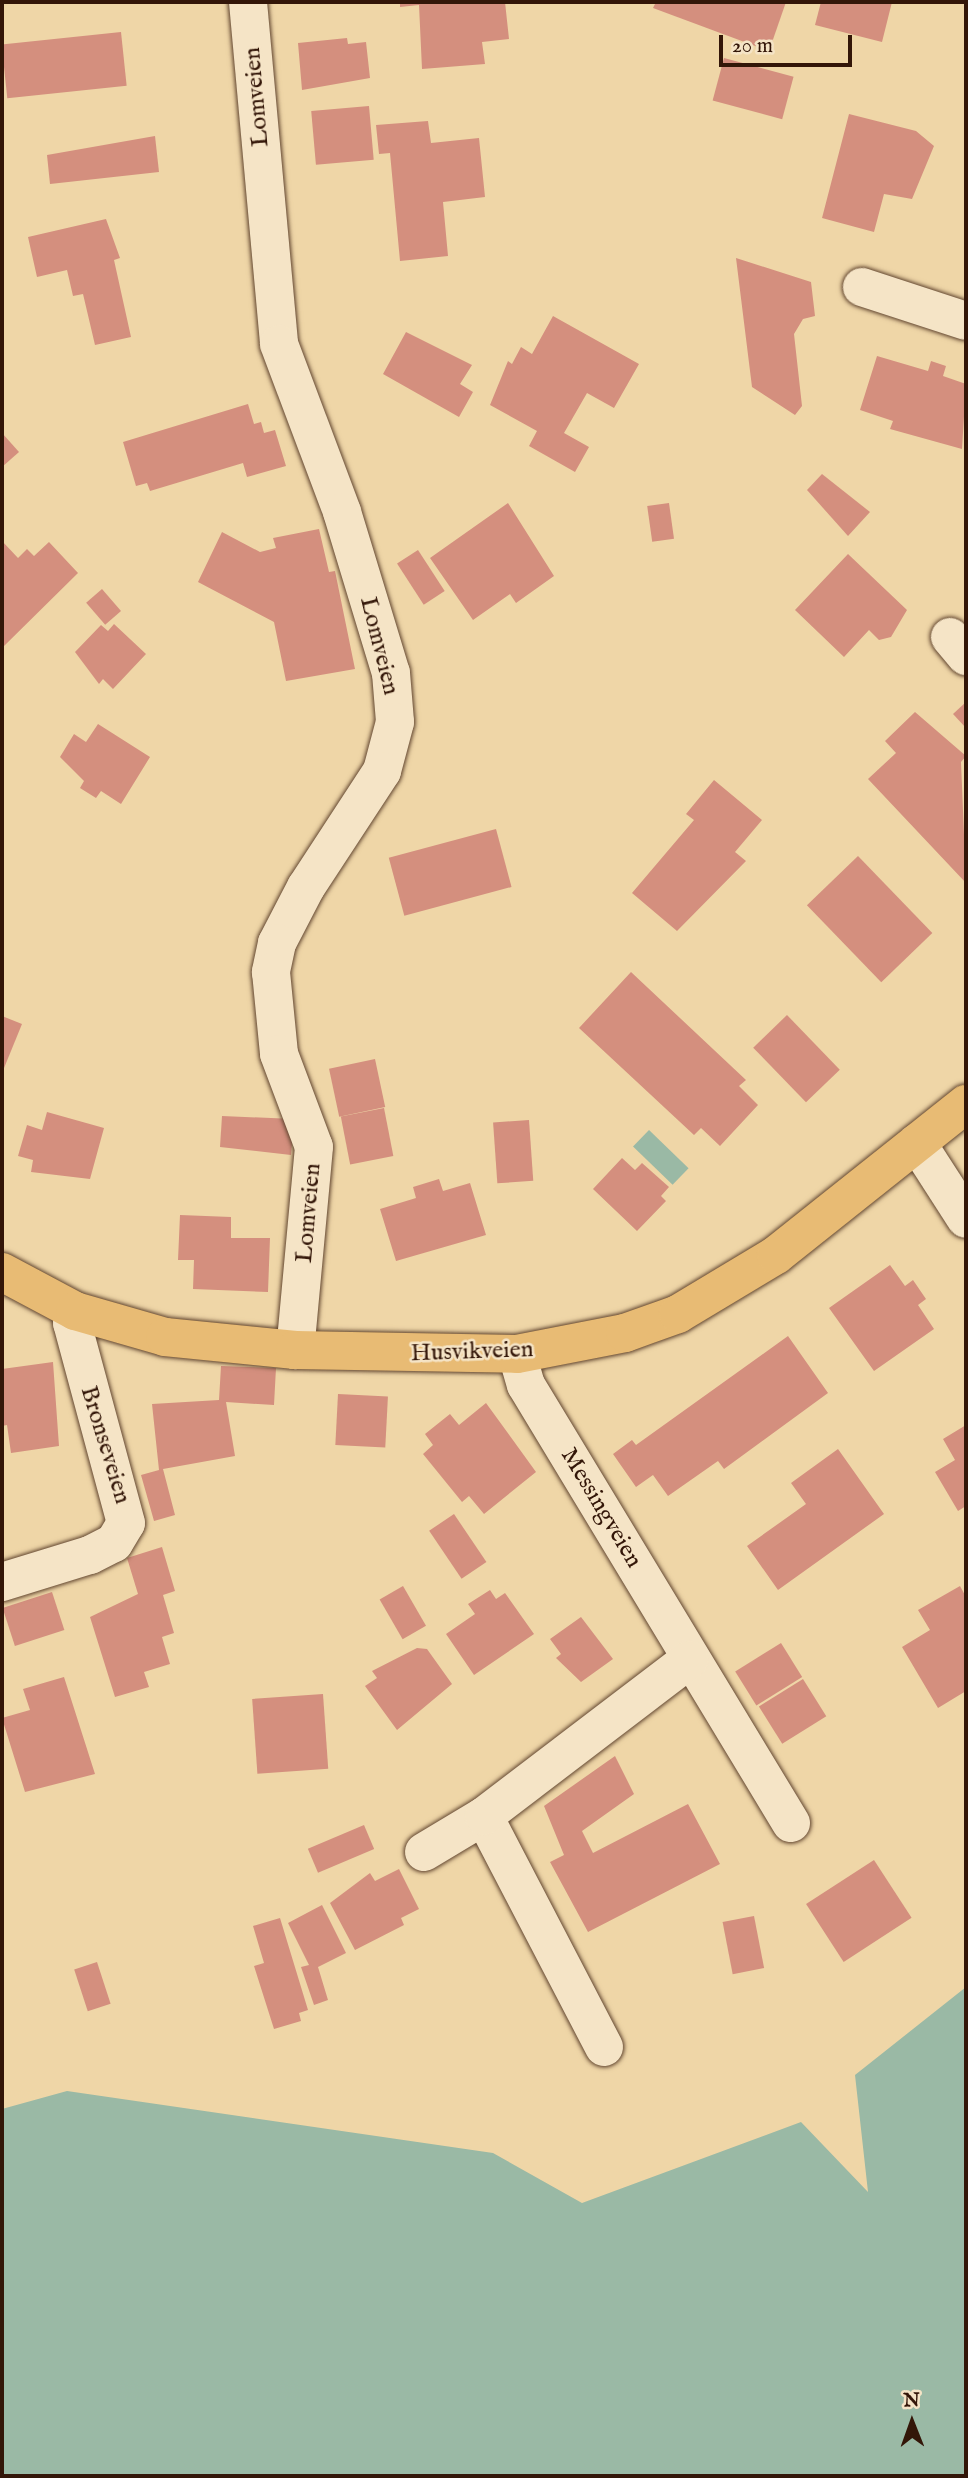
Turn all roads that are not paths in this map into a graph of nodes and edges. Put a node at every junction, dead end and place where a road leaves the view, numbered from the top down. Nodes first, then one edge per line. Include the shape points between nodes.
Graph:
1 (248, 2) edge
2 (862, 287) dead end
3 (966, 321) edge
4 (966, 1104) edge
5 (917, 1143) junction
6 (966, 1219) edge
7 (2, 1272) edge
8 (75, 1311) junction
9 (295, 1350) junction
10 (517, 1354) junction
11 (2, 1582) edge
12 (689, 1660) junction
13 (484, 1816) junction
14 (791, 1824) dead end
15 (424, 1852) dead end
16 (604, 2047) dead end

1 - 9 street, Lomveien via 279,344 342,512 391,673 395,722 382,771 306,887 277,943 271,972 279,1054 314,1147
2 - 3 street
4 - 5 main road, Husvikveien
5 - 6 street
5 - 10 main road, Husvikveien via 776,1255 678,1314 625,1333
7 - 8 main road, Husvikveien
8 - 9 main road, Husvikveien via 165,1337
8 - 11 street, Bronseveien via 72,1323 126,1523 114,1543 90,1555
9 - 10 main road, Husvikveien
10 - 12 street, Messingveien via 526,1385
12 - 13 street
12 - 14 street, Messingveien
13 - 15 street
13 - 16 street

